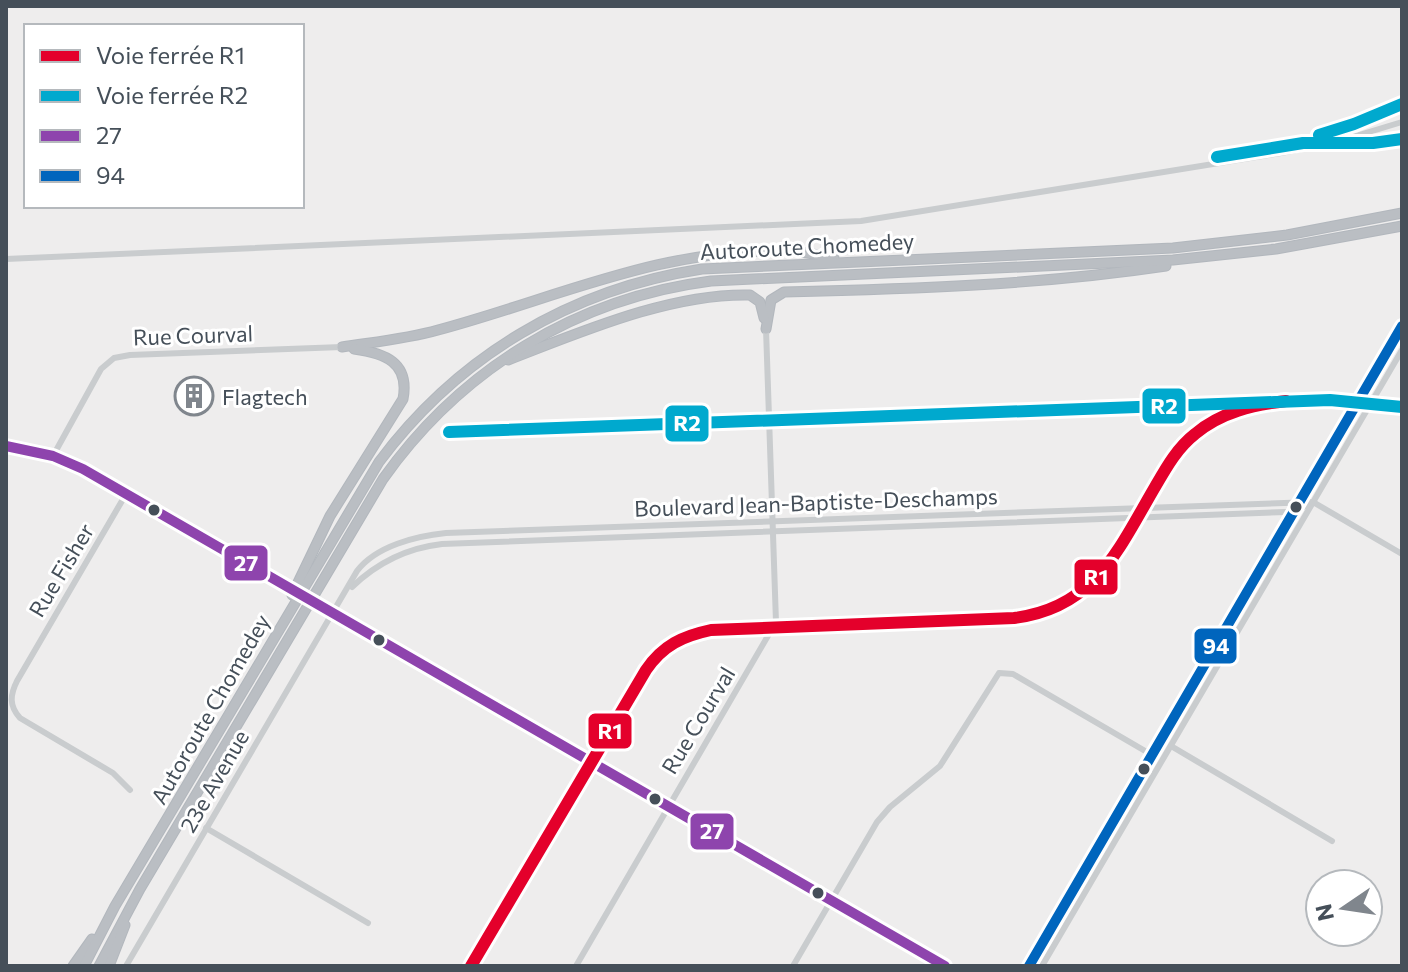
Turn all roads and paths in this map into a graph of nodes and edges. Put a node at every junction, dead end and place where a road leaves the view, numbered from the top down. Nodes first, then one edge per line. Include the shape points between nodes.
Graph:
1 (1402, 122) edge
2 (1402, 213) edge
3 (1402, 226) edge
4 (1231, 255) junction
5 (6, 259) edge
6 (856, 261) junction
7 (1402, 326) edge
8 (766, 329) junction
9 (342, 347) junction
10 (1402, 350) edge
11 (493, 366) junction
12 (1373, 376) junction
13 (1383, 382) junction
14 (1345, 424) junction
15 (1356, 430) junction
16 (6, 446) edge
17 (53, 456) junction
18 (126, 494) junction
19 (1313, 502) junction
20 (1299, 503) junction
21 (1158, 508) junction
22 (1294, 512) junction
23 (1158, 517) junction
24 (873, 518) junction
25 (773, 522) junction
26 (873, 527) junction
27 (774, 530) junction
28 (1402, 554) edge
29 (344, 594) junction
30 (332, 613) junction
31 (262, 656) junction
32 (1171, 746) junction
33 (1152, 755) junction
34 (1162, 761) junction
35 (130, 790) dead end
36 (669, 807) junction
37 (206, 828) junction
38 (1332, 841) dead end
39 (140, 889) junction
40 (831, 900) junction
41 (115, 906) junction
42 (368, 923) dead end
43 (73, 966) edge
44 (84, 966) edge
45 (99, 966) edge
46 (109, 966) edge
47 (126, 966) edge
48 (576, 966) edge
49 (793, 966) edge
50 (945, 966) edge
51 (1029, 966) edge
52 (1042, 966) edge

1 - 5 street via 1281,153 871,220
2 - 6 highway, Autoroute Chomedey via 1208,245
3 - 4 highway, Autoroute Chomedey
4 - 8 highway via 1117,273 967,287 784,292 771,300
4 - 11 highway, Autoroute Chomedey via 699,282 644,293 586,314
6 - 9 highway via 789,251 692,257 614,275 441,329
6 - 31 highway, Autoroute Chomedey via 725,266 663,276 578,303 496,348 429,404 379,462
7 - 12 street
8 - 11 highway via 761,304 746,294 613,321
8 - 25 street, Rue Courval
9 - 17 street, Rue Courval via 114,358 99,373
9 - 31 highway via 389,358 402,375 404,394 325,526
10 - 13 street
11 - 39 highway, Autoroute Chomedey via 431,420 383,479
12 - 13 street
12 - 14 street
13 - 15 street
14 - 15 street
14 - 20 street
15 - 19 street
16 - 17 street
17 - 18 street
18 - 30 street, bridge
18 - 35 street, Rue Fisher via 17,681 11,700 25,722 113,773
19 - 20 street, Boulevard Jean-Baptiste-Deschamps
19 - 22 street, Boulevard Jean-Baptiste-Deschamps
19 - 28 street
19 - 32 street
20 - 21 street, Boulevard Jean-Baptiste-Deschamps
20 - 22 street
21 - 23 street
21 - 24 street, Boulevard Jean-Baptiste-Deschamps
22 - 23 street, Boulevard Jean-Baptiste-Deschamps
22 - 33 street
23 - 26 street, Boulevard Jean-Baptiste-Deschamps
24 - 25 street, Boulevard Jean-Baptiste-Deschamps
24 - 26 street
25 - 27 street, Rue Courval
25 - 29 street, Boulevard Jean-Baptiste-Deschamps via 425,536 369,559
26 - 27 street, Boulevard Jean-Baptiste-Deschamps
27 - 29 street, Boulevard Jean-Baptiste-Deschamps via 435,545 390,559
27 - 36 street, Rue Courval via 776,622
29 - 30 street, Boulevard Jean-Baptiste-Deschamps
30 - 36 street
30 - 37 street, 23e Avenue
31 - 41 highway, Autoroute Chomedey
32 - 34 street
32 - 38 street
33 - 34 street
33 - 40 street via 1013,674 999,673 943,762 877,822
33 - 51 street
34 - 52 street
36 - 40 street
36 - 48 street, Rue Courval
37 - 42 street
37 - 47 street, 23e Avenue
39 - 45 highway, Autoroute Chomedey
39 - 46 highway
40 - 49 street
40 - 50 street
41 - 43 highway
41 - 44 highway, Autoroute Chomedey

